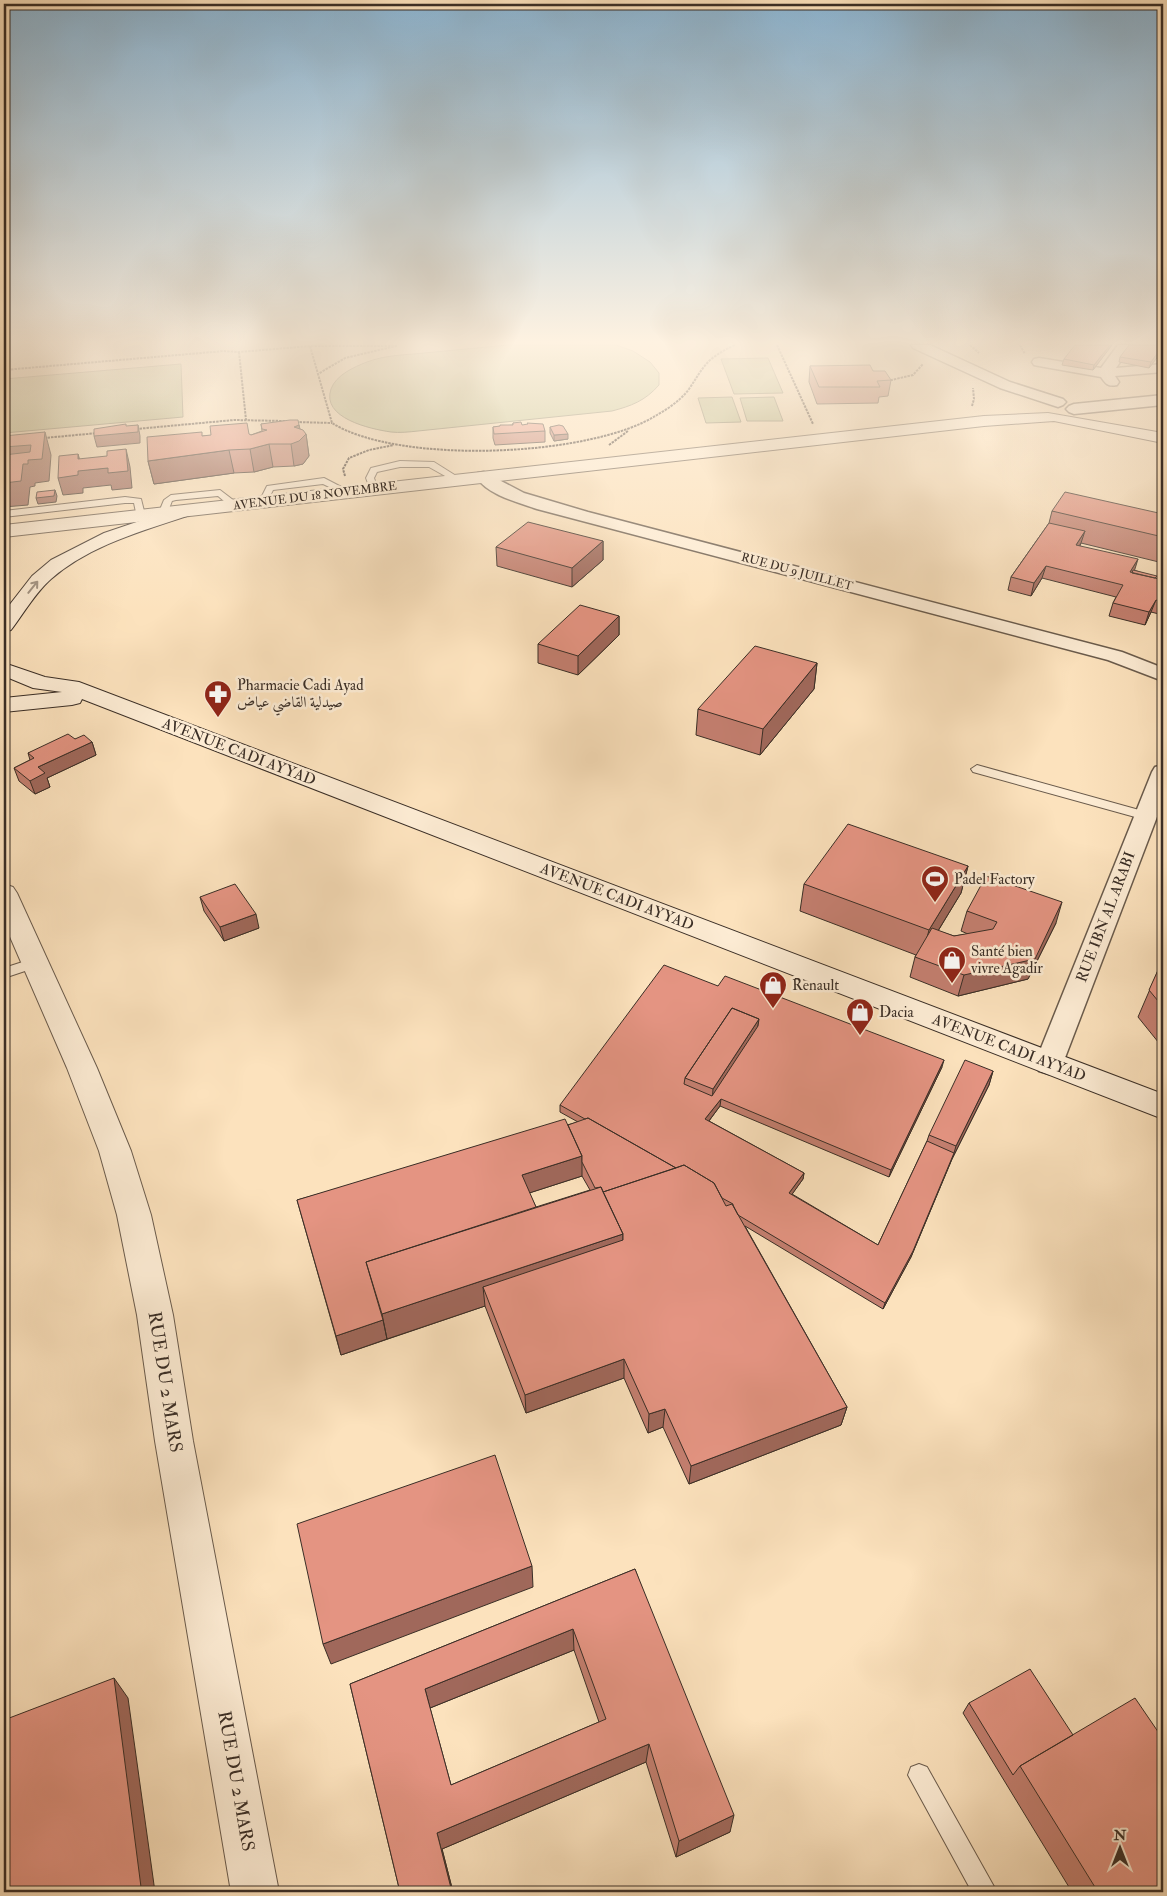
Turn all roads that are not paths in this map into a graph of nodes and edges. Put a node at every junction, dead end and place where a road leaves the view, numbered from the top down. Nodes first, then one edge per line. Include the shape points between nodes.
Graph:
1 (871, 433) edge
2 (1138, 433) edge
3 (1163, 438) edge
4 (484, 476) junction
5 (234, 505) junction
6 (184, 510) junction
7 (164, 512) junction
8 (4, 514) edge
9 (140, 515) junction
10 (4, 531) edge
11 (4, 626) edge
12 (4, 650) edge
13 (1115, 656) junction
14 (1163, 661) edge
15 (4, 670) edge
16 (1163, 675) edge
17 (83, 692) junction
18 (4, 705) edge
19 (977, 769) dead end
20 (1163, 772) edge
21 (1146, 816) junction
22 (4, 893) edge
23 (19, 968) edge
24 (1049, 1063) junction
25 (1163, 1107) edge
26 (919, 1775) dead end
27 (256, 1892) edge
28 (985, 1892) edge

1 - 4 street, AVENUE DU 18 NOVEMBRE
2 - 3 street
4 - 5 street, AVENUE DU 18 NOVEMBRE
4 - 13 street, RUE DU 9 JUILLET via 513,493 582,516
5 - 6 street, AVENUE DU 18 NOVEMBRE
5 - 7 lane via 220,492 170,498
6 - 7 street, AVENUE DU 18 NOVEMBRE
11 -> 6 street via 45,574 67,559
7 - 9 street, AVENUE DU 18 NOVEMBRE
8 - 9 lane via 125,500 138,502
9 - 10 street, AVENUE DU 18 NOVEMBRE
12 - 17 street, AVENUE CADI AYYAD
13 - 14 street, RUE DU 9 JUILLET
13 - 16 street, RUE DU 9 JUILLET
15 - 17 street, AVENUE CADI AYYAD via 41,683
17 - 18 street
17 - 24 street, AVENUE CADI AYYAD
19 - 21 lane
20 - 21 street, RUE IBN AL ARABI
21 - 24 street, RUE IBN AL ARABI
22 - 23 street, RUE DU 2 MARS
23 - 27 street, RUE DU 2 MARS via 82,1068 111,1142 134,1215 155,1315 174,1441
24 - 25 street, AVENUE CADI AYYAD
26 - 28 lane

